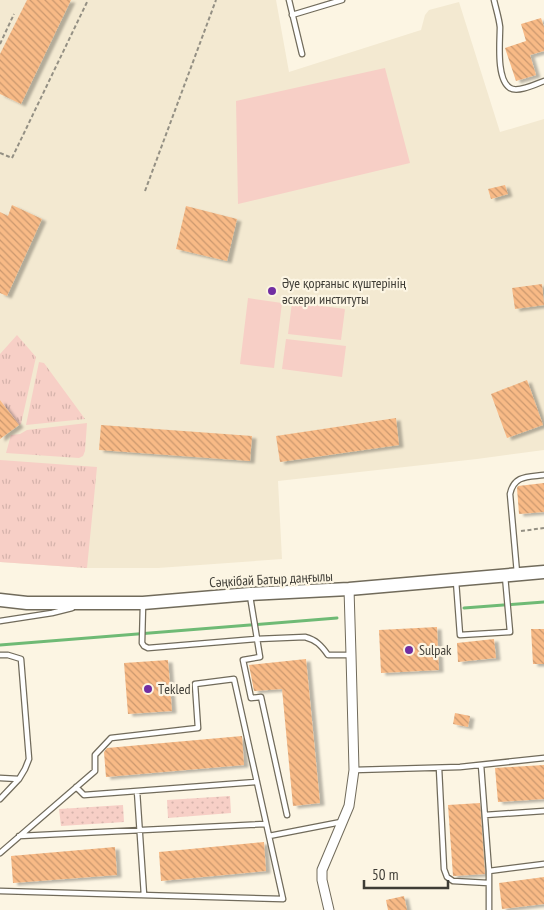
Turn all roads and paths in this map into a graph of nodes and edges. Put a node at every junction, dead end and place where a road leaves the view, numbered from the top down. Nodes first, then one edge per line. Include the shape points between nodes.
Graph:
1 (88, 0) edge
2 (216, 0) edge
3 (289, 0) edge
4 (342, 0) edge
5 (494, 0) edge
6 (14, 14) dead end
7 (292, 15) junction
8 (0, 44) edge
9 (302, 54) dead end
10 (544, 81) edge
11 (0, 153) edge
12 (145, 191) dead end
13 (544, 475) edge
14 (544, 528) edge
15 (514, 532) junction
16 (544, 572) edge
17 (511, 574) junction
18 (456, 580) junction
19 (349, 589) junction
20 (250, 594) junction
21 (0, 600) edge
22 (89, 603) junction
23 (143, 603) junction
24 (0, 621) edge
25 (257, 639) junction
26 (0, 655) edge
27 (352, 655) junction
28 (544, 758) edge
29 (481, 765) junction
30 (439, 768) junction
31 (354, 770) junction
32 (0, 778) edge
33 (19, 779) junction
34 (257, 782) junction
35 (76, 787) junction
36 (137, 791) junction
37 (0, 799) edge
38 (544, 811) edge
39 (287, 815) dead end
40 (486, 816) junction
41 (342, 822) junction
42 (266, 824) junction
43 (140, 830) junction
44 (19, 836) junction
45 (269, 836) junction
46 (0, 853) edge
47 (544, 864) edge
48 (489, 871) junction
49 (488, 883) junction
50 (0, 891) edge
51 (144, 895) junction
52 (330, 910) edge
53 (489, 910) edge

1 - 11 path via 12,158
2 - 12 path
3 - 7 lane
4 - 7 lane
5 - 10 lane via 500,28 501,73 506,83 516,90
6 - 8 path
7 - 9 lane
13 - 15 lane via 520,478 511,488
14 - 15 path
15 - 17 lane
16 - 17 main road, Сәңкібай Батыр даңғылы
17 - 18 main road, Сәңкібай Батыр даңғылы
17 - 18 lane via 507,599 510,632 460,635
18 - 19 main road, Сәңкібай Батыр даңғылы
19 - 20 main road, Сәңкібай Батыр даңғылы
19 - 27 street
20 - 23 main road, Сәңкібай Батыр даңғылы
20 - 25 lane
21 - 22 main road, Сәңкібай Батыр даңғылы
22 - 23 main road, Сәңкібай Батыр даңғылы
22 - 24 lane
23 - 25 lane via 142,639 148,648
25 - 27 lane via 305,637 319,643 328,655
25 - 39 lane via 260,657 243,660 251,698 261,697
26 - 33 lane via 21,659 29,759
27 - 31 street
28 - 29 lane
29 - 30 lane
29 - 40 lane
30 - 31 lane
30 - 49 lane via 447,877 453,881
31 - 41 street via 349,806
32 - 33 lane
33 - 37 lane
34 - 35 lane via 234,679 195,684 198,728 111,738 95,755 95,771
34 - 36 lane
34 - 42 lane
35 - 36 lane via 84,795
35 - 44 lane
36 - 43 lane
38 - 40 lane
40 - 48 lane
41 - 45 lane
41 - 52 street via 322,870
42 - 43 lane
42 - 45 lane
43 - 44 lane
43 - 51 lane
44 - 46 lane
45 - 51 lane via 283,899
47 - 48 lane
48 - 49 lane
49 - 53 lane
50 - 51 lane

